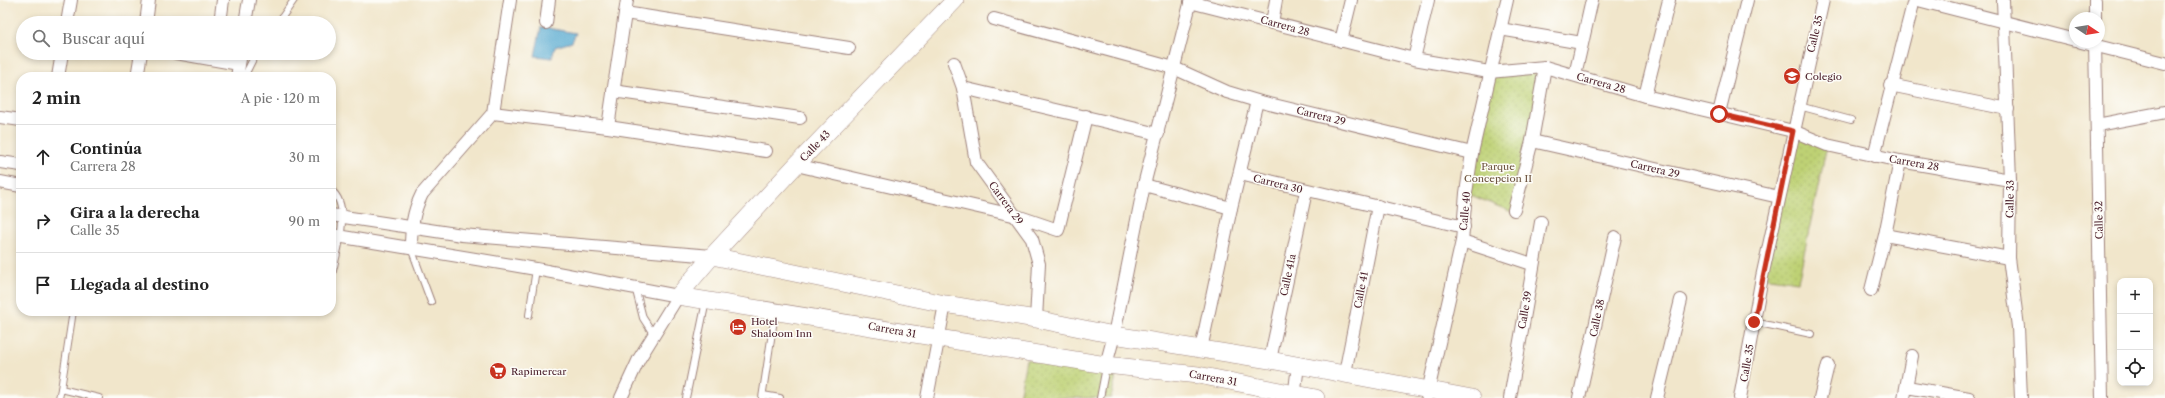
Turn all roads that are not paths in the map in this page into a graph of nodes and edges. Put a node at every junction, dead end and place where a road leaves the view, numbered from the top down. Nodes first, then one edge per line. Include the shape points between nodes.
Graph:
1 (70, 0) edge
2 (149, 0) edge
3 (223, 0) edge
4 (249, 0) edge
5 (294, 0) edge
6 (510, 0) edge
7 (549, 0) edge
8 (627, 0) edge
9 (955, 0) edge
10 (1276, 0) edge
11 (1351, 0) edge
12 (1428, 0) edge
13 (1507, 0) edge
14 (1592, 0) edge
15 (1669, 0) edge
16 (1747, 0) edge
17 (1823, 0) edge
18 (1914, 0) edge
19 (1918, 0) edge
20 (2003, 0) edge
21 (2095, 0) edge
22 (1190, 1) edge
23 (2095, 12) edge
24 (625, 13) junction
25 (68, 16) edge
26 (147, 16) edge
27 (221, 16) edge
28 (246, 16) edge
29 (283, 16) edge
30 (994, 19) dead end
31 (2004, 22) junction
32 (546, 23) dead end
33 (1272, 23) junction
34 (1500, 29) junction
35 (2069, 38) edge
36 (1341, 41) junction
37 (1582, 43) junction
38 (2105, 47) edge
39 (849, 48) dead end
40 (2095, 48) edge
41 (1414, 59) junction
42 (61, 60) edge
43 (140, 60) edge
44 (240, 60) edge
45 (252, 60) edge
46 (954, 63) dead end
47 (2165, 63) edge
48 (1545, 67) junction
49 (1174, 68) junction
50 (59, 72) edge
51 (138, 72) edge
52 (238, 72) edge
53 (246, 72) edge
54 (1490, 72) junction
55 (1575, 75) junction
56 (1890, 85) junction
57 (963, 88) junction
58 (613, 91) junction
59 (1645, 96) junction
60 (1257, 101) junction
61 (1799, 106) junction
62 (2008, 109) junction
63 (2165, 112) edge
64 (493, 113) junction
65 (1719, 114) junction
66 (1086, 116) junction
67 (0, 117) edge
68 (800, 118) dead end
69 (16, 119) edge
70 (1851, 120) dead end
71 (2097, 125) junction
72 (608, 127) junction
73 (1793, 131) junction
74 (1158, 134) junction
75 (1532, 141) junction
76 (766, 151) dead end
77 (1472, 153) junction
78 (1874, 156) junction
79 (1900, 161) junction
80 (0, 162) edge
81 (16, 164) edge
82 (796, 165) junction
83 (1240, 174) junction
84 (2010, 180) junction
85 (0, 182) edge
86 (16, 185) edge
87 (1144, 185) junction
88 (1306, 191) junction
89 (336, 194) edge
90 (1779, 197) junction
91 (1378, 206) junction
92 (1231, 208) junction
93 (1514, 210) dead end
94 (337, 215) edge
95 (1017, 216) junction
96 (1541, 222) dead end
97 (336, 226) edge
98 (411, 227) junction
99 (1464, 227) junction
100 (1885, 235) junction
101 (336, 236) edge
102 (1615, 237) dead end
103 (1462, 240) junction
104 (411, 248) junction
105 (712, 256) junction
106 (2009, 258) junction
107 (1532, 264) junction
108 (536, 269) junction
109 (635, 287) junction
110 (1871, 290) dead end
111 (678, 296) junction
112 (707, 300) junction
113 (1681, 300) dead end
114 (431, 302) dead end
115 (945, 304) junction
116 (776, 310) junction
117 (529, 315) dead end
118 (72, 316) edge
119 (1036, 319) junction
120 (1754, 322) junction
121 (1811, 334) dead end
122 (654, 335) junction
123 (1114, 335) junction
124 (939, 338) junction
125 (1201, 349) junction
126 (1912, 356) dead end
127 (1270, 360) junction
128 (1106, 365) junction
129 (1298, 365) junction
130 (1828, 365) dead end
131 (1345, 373) junction
132 (61, 389) junction
133 (1905, 392) edge
134 (1427, 394) edge
135 (763, 396) edge
136 (1294, 396) edge
137 (59, 398) edge
138 (99, 398) edge
139 (621, 398) edge
140 (686, 398) edge
141 (780, 398) edge
142 (926, 398) edge
143 (1100, 398) edge
144 (1316, 398) edge
145 (1472, 398) edge
146 (1510, 398) edge
147 (1579, 398) edge
148 (1657, 398) edge
149 (1740, 398) edge
150 (1820, 398) edge
151 (1969, 398) edge
152 (2021, 398) edge
153 (2102, 398) edge

1 - 25 street
2 - 26 street
3 - 27 street
4 - 28 street
5 - 29 lane
6 - 64 street
7 - 32 street
8 - 24 street
9 - 82 street, Calle 43
10 - 33 street
11 - 36 street
12 - 41 street
13 - 34 street, Calle 40
14 - 37 street
15 - 59 street
16 - 65 street
17 - 61 street, Calle 35
18 - 56 street
19 - 31 street
20 - 31 street, Calle 33
21 - 23 street
22 - 33 street, Carrera 28
22 - 49 street, Carrera 28
24 - 39 street
24 - 58 street
30 - 49 street, Carrera 29
31 - 35 street
31 - 62 street, Calle 33
33 - 36 street, Carrera 28
34 - 37 street
34 - 54 street, Calle 40
36 - 41 street, Carrera 28
37 - 55 street
38 - 47 street
40 - 71 street, Calle 32
41 - 54 street, Carrera 28
42 - 50 street
43 - 51 street
44 - 52 street
45 - 53 lane
46 - 57 street, Carrera 29
48 - 54 street, Carrera 28
48 - 55 street, Carrera 28
48 - 75 street
49 - 60 street, Carrera 29 via 1227,92
49 - 74 street
54 - 77 street, Calle 40
55 - 59 street, Carrera 28
56 - 62 street
56 - 78 street
57 - 66 street
57 - 95 street, Carrera 29 via 976,162
58 - 68 street
58 - 72 street
59 - 65 street, Carrera 28
60 - 77 street, Carrera 29
60 - 83 street
61 - 70 lane
61 - 73 street, Calle 35
62 - 84 street, Calle 33
63 - 71 street
64 - 72 street
64 - 98 street via 422,194 415,208
65 - 73 street, Carrera 28
66 - 74 street
66 - 95 street via 1058,230
67 - 69 street
71 - 153 street, Calle 32
72 - 76 street
73 - 78 street, Carrera 28 via 1827,145
73 - 90 street, Calle 35
74 - 87 street
75 - 90 street, Carrera 29
75 - 93 street
77 - 99 street, Calle 40
78 - 79 street, Carrera 28
79 - 84 street, Carrera 28
79 - 100 street
80 - 81 street
82 - 95 street
82 - 105 street, Calle 43
83 - 88 street, Carrera 30
83 - 92 street, Carrera 30
84 - 106 street, Calle 33
85 - 86 street
87 - 92 street
87 - 123 street
88 - 91 street, Carrera 30
88 - 127 street, Calle 41a
89 - 94 lane via 342,205
90 - 120 street, Calle 35
91 - 99 street, Carrera 30
91 - 131 street, Calle 41
92 - 125 street, Carrera 30
94 - 97 lane
94 - 98 street
95 - 119 street, Carrera 29 via 1032,240 1039,264
96 - 107 street, Calle 39
98 - 104 street
98 - 105 street via 462,235
99 - 103 street, Calle 40
100 - 106 street
100 - 110 street
101 - 104 street
102 - 147 street, Calle 38
103 - 107 street
103 - 134 street, Calle 40
104 - 108 street
104 - 114 lane
105 - 111 street, Calle 43
105 - 115 street
106 - 152 street, Calle 33 via 2018,327
107 - 146 street, Calle 39
108 - 109 street
108 - 117 lane
109 - 111 street
109 - 122 lane via 643,318
111 - 112 street, Carrera 31
111 - 122 street
112 - 116 street, Carrera 31
112 - 140 lane
113 - 148 street
115 - 119 street
115 - 124 street
116 - 124 street, Carrera 31
116 - 135 lane
118 - 132 lane
119 - 123 street
120 - 121 lane
120 - 149 street, Calle 35
122 - 139 street via 639,359
123 - 125 street
123 - 128 street
124 - 128 street, Carrera 31
124 - 142 street
125 - 127 street
126 - 133 street
127 - 129 street
128 - 136 street, Carrera 31 via 1198,375
128 - 143 lane
129 - 131 street
129 - 136 street
130 - 150 street
131 - 134 street
132 - 137 lane
132 - 138 lane
133 - 151 street
134 - 145 street
135 - 141 lane
136 - 144 street, Carrera 31

